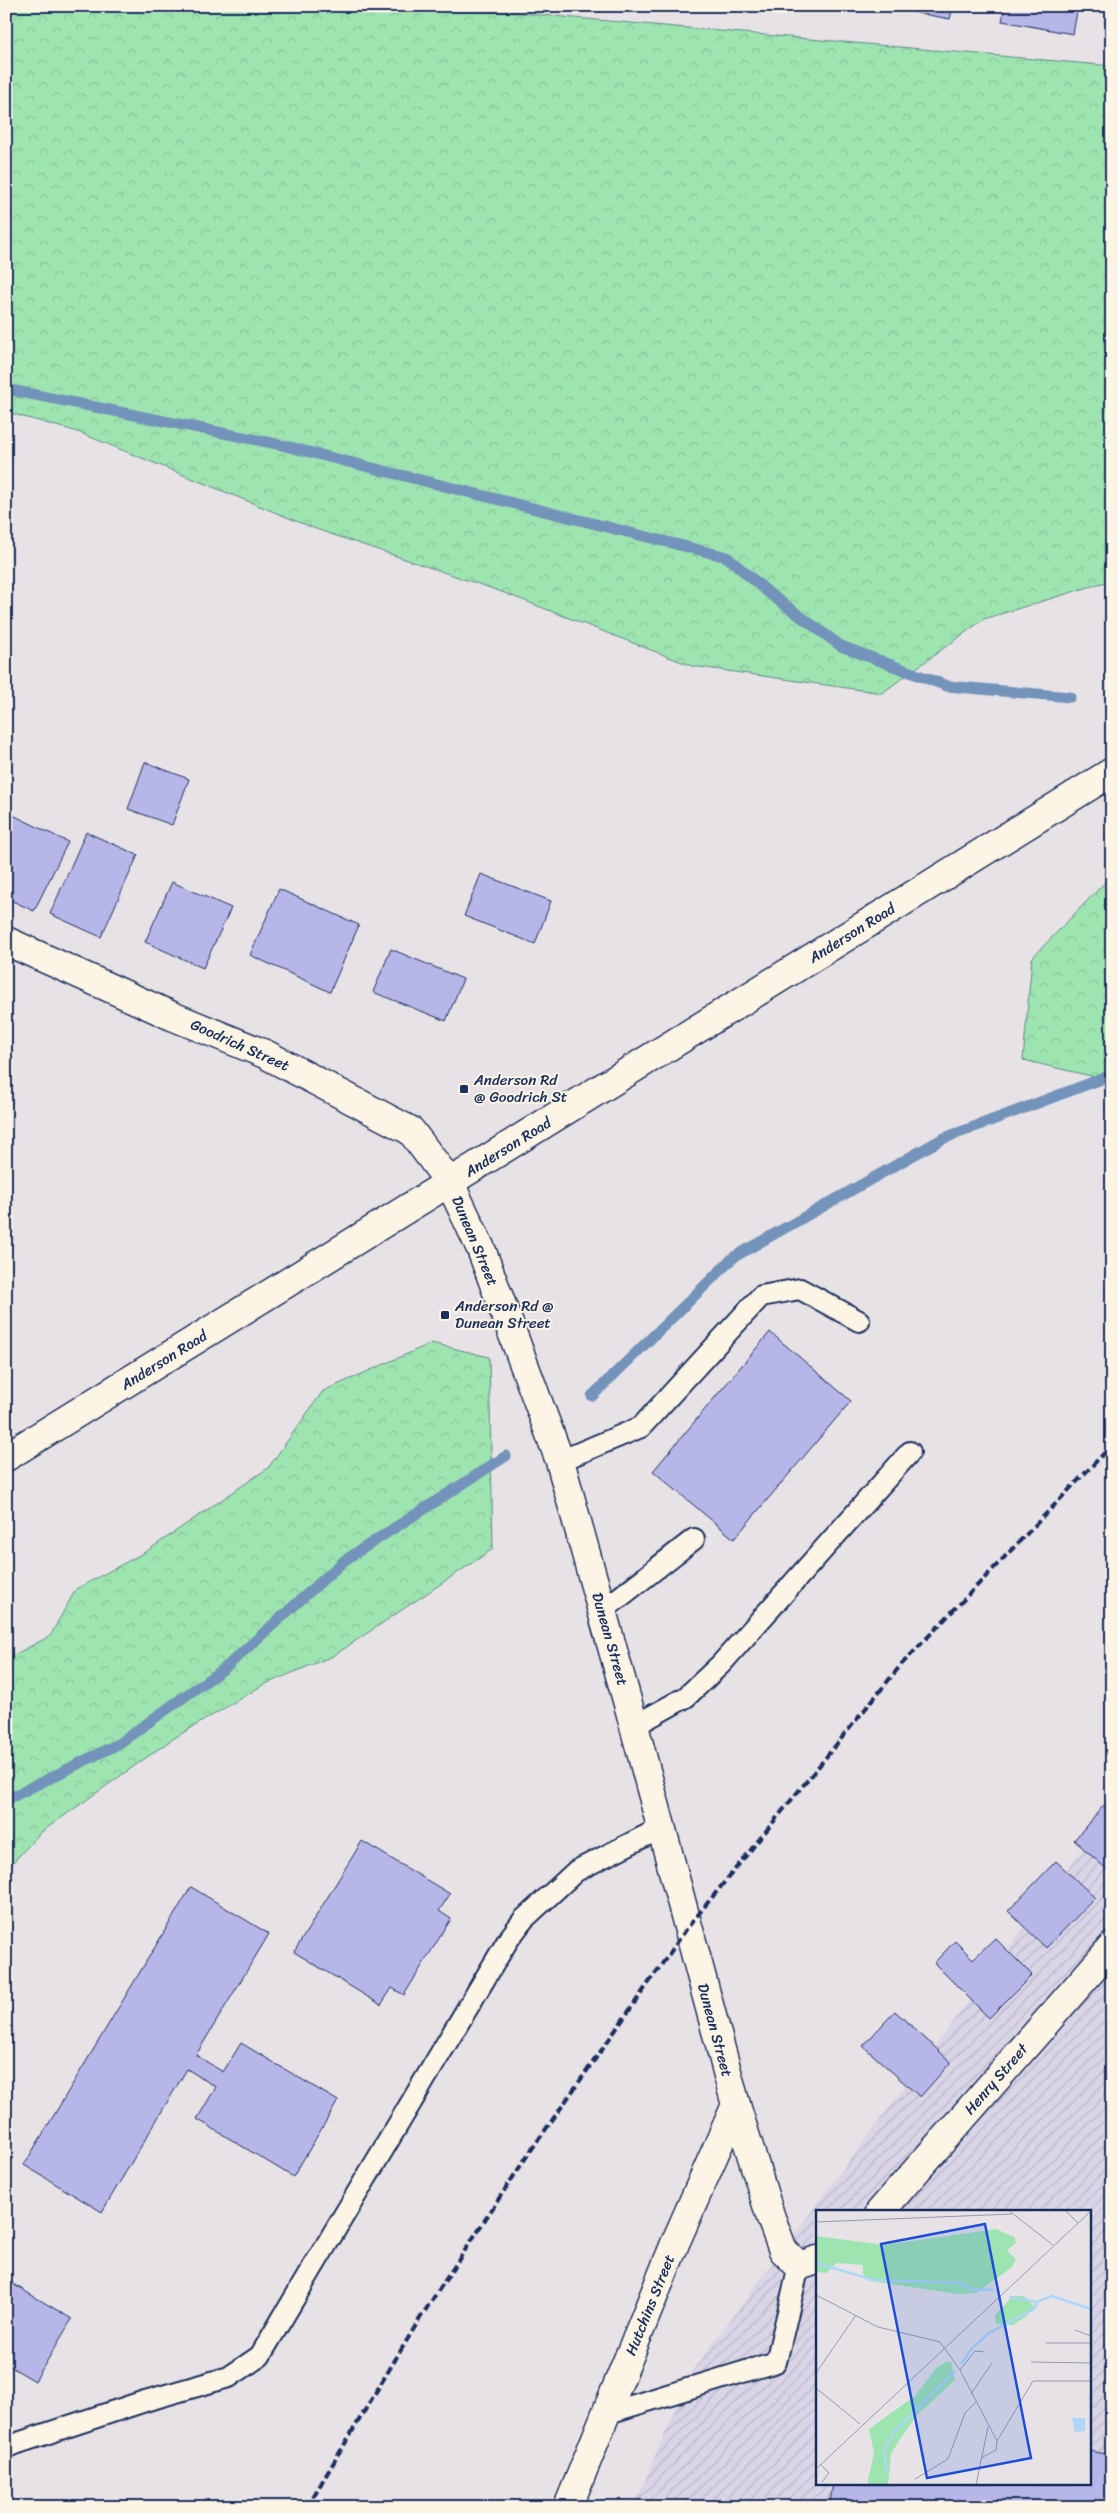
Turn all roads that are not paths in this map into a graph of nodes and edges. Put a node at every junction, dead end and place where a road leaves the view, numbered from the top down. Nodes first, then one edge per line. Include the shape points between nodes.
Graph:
1 (1112, 772) edge
2 (6, 941) edge
3 (450, 1183) junction
4 (859, 1321) dead end
5 (910, 1452) dead end
6 (6, 1457) edge
7 (560, 1461) junction
8 (694, 1539) dead end
9 (602, 1611) junction
10 (634, 1726) junction
11 (662, 1828) junction
12 (1112, 1947) edge
13 (736, 2105) junction
14 (882, 2210) edge
15 (808, 2263) edge
16 (605, 2414) junction
17 (6, 2447) edge
18 (568, 2507) edge

1 - 3 street, Anderson Road
2 - 3 street, Goodrich Street via 265,1054 411,1132
3 - 6 street, Anderson Road
3 - 7 street, Dunean Street via 481,1249
4 - 7 lane via 800,1289 760,1296 642,1427
5 - 10 lane via 721,1664 686,1697
7 - 9 street, Dunean Street
8 - 9 lane
9 - 10 street, Dunean Street
10 - 11 street, Dunean Street
11 - 13 street, Dunean Street
11 - 17 lane via 576,1871 524,1919 508,1940 260,2356 228,2377
12 - 14 street, Henry Street
13 - 15 street via 783,2250
13 - 16 street, Hutchins Street
15 - 16 lane via 776,2362
16 - 18 street, Hutchins Street

